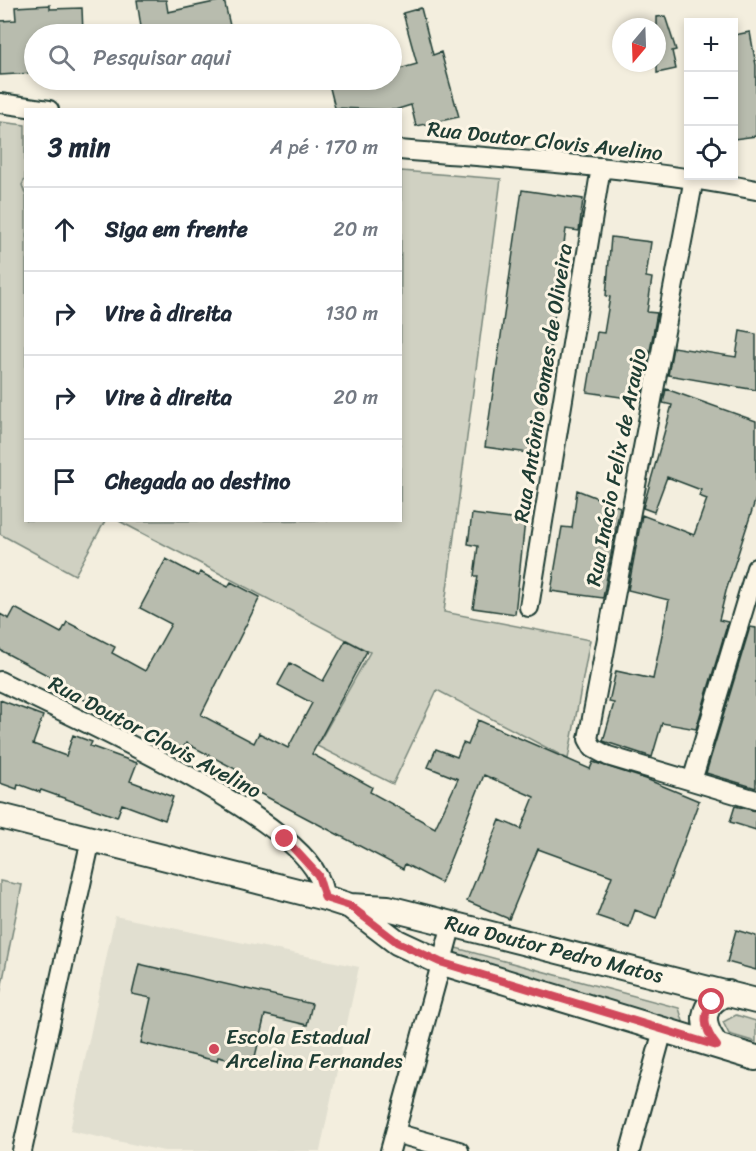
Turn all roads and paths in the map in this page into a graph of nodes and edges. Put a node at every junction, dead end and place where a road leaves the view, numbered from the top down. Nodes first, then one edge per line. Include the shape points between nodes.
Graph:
1 (0, 103) edge
2 (35, 108) edge
3 (402, 150) edge
4 (602, 167) junction
5 (684, 177) edge
6 (694, 180) edge
7 (704, 180) edge
8 (756, 190) edge
9 (756, 568) edge
10 (529, 606) dead end
11 (0, 681) edge
12 (693, 780) junction
13 (756, 800) edge
14 (0, 816) edge
15 (92, 839) junction
16 (325, 898) junction
17 (350, 906) junction
18 (452, 924) junction
19 (440, 962) junction
20 (728, 993) junction
21 (756, 1001) edge
22 (663, 1030) junction
23 (717, 1046) junction
24 (756, 1058) edge
25 (393, 1142) edge
26 (22, 1151) edge
27 (459, 1151) edge
28 (630, 1151) edge

1 - 2 street
3 - 4 street, Rua Doutor Clovis Avelino
4 - 5 street, Rua Doutor Clovis Avelino
4 - 10 street, Rua Antônio Gomes de Oliveira
6 - 12 street, Rua Inácio Felix de Araujo via 589,726 590,745 608,756
7 - 8 street, Rua Doutor Clovis Avelino
9 - 12 street
11 - 16 street, Rua Doutor Clovis Avelino via 230,799 285,839 304,858 318,875
12 - 13 street
14 - 15 main road, Rua Doutor Pedro Matos
15 - 16 main road, Rua Doutor Pedro Matos
15 - 26 street
16 - 17 main road, Rua Doutor Pedro Matos
17 - 18 main road, Rua Doutor Pedro Matos via 388,908
17 - 19 main road, Rua Doutor Pedro Matos via 397,942
18 - 19 street
18 - 20 main road, Rua Doutor Pedro Matos
19 - 22 main road, Rua Doutor Pedro Matos
19 - 25 street
20 - 21 main road, Rua Doutor Pedro Matos
20 - 23 main road via 715,999 706,1014 708,1034
22 - 23 main road, Rua Doutor Pedro Matos
22 - 28 street
23 - 24 main road, Rua Doutor Pedro Matos
25 - 27 street

